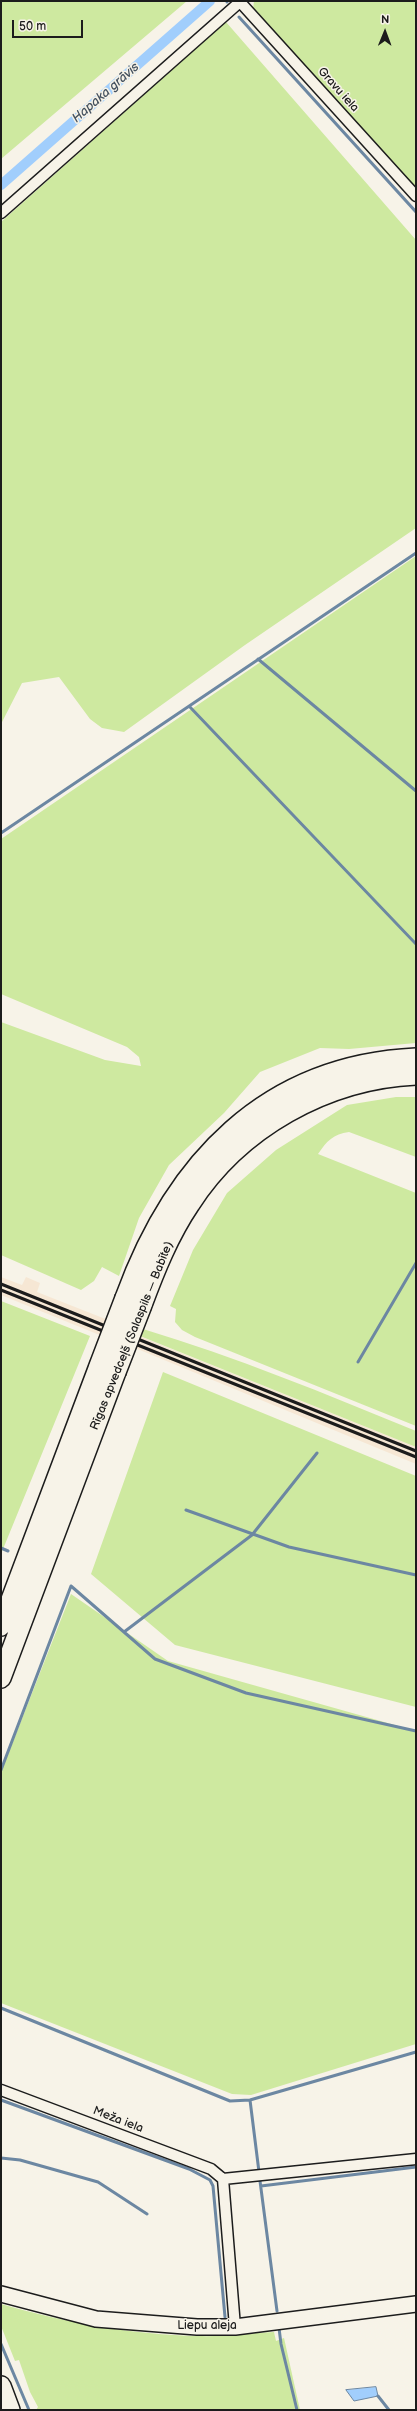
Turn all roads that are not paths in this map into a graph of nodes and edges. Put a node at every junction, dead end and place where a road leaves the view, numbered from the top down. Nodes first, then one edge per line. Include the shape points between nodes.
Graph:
1 (241, 1) edge
2 (416, 196) edge
3 (1, 213) edge
4 (416, 1058) edge
5 (416, 1075) edge
6 (133, 1302) junction
7 (108, 1369) junction
8 (1, 1626) edge
9 (1, 1678) edge
10 (1, 2090) edge
11 (416, 2159) edge
12 (223, 2179) junction
13 (1, 2294) edge
14 (416, 2304) edge
15 (235, 2327) junction
16 (1, 2386) edge
17 (10, 2410) edge

1 - 2 street, Gravu iela
1 - 3 street
4 - 6 highway, Rīgas apvedceļš (Salaspils — Babīte) via 366,1062 328,1073 289,1091 243,1121 204,1157 173,1196 146,1245
5 - 6 highway, Rīgas apvedceļš (Salaspils — Babīte) via 371,1080 337,1089 291,1111 252,1137 223,1163 190,1204
6 - 7 highway, Rīgas apvedceļš (Salaspils — Babīte), bridge
7 - 8 highway, Rīgas apvedceļš (Salaspils — Babīte)
7 - 9 highway, Rīgas apvedceļš (Salaspils — Babīte)
10 - 12 street, Meža iela via 211,2169
11 - 12 street
12 - 15 street
13 - 15 street, Liepu aleja via 96,2319 159,2325
14 - 15 street, Liepu aleja
16 - 17 highway

